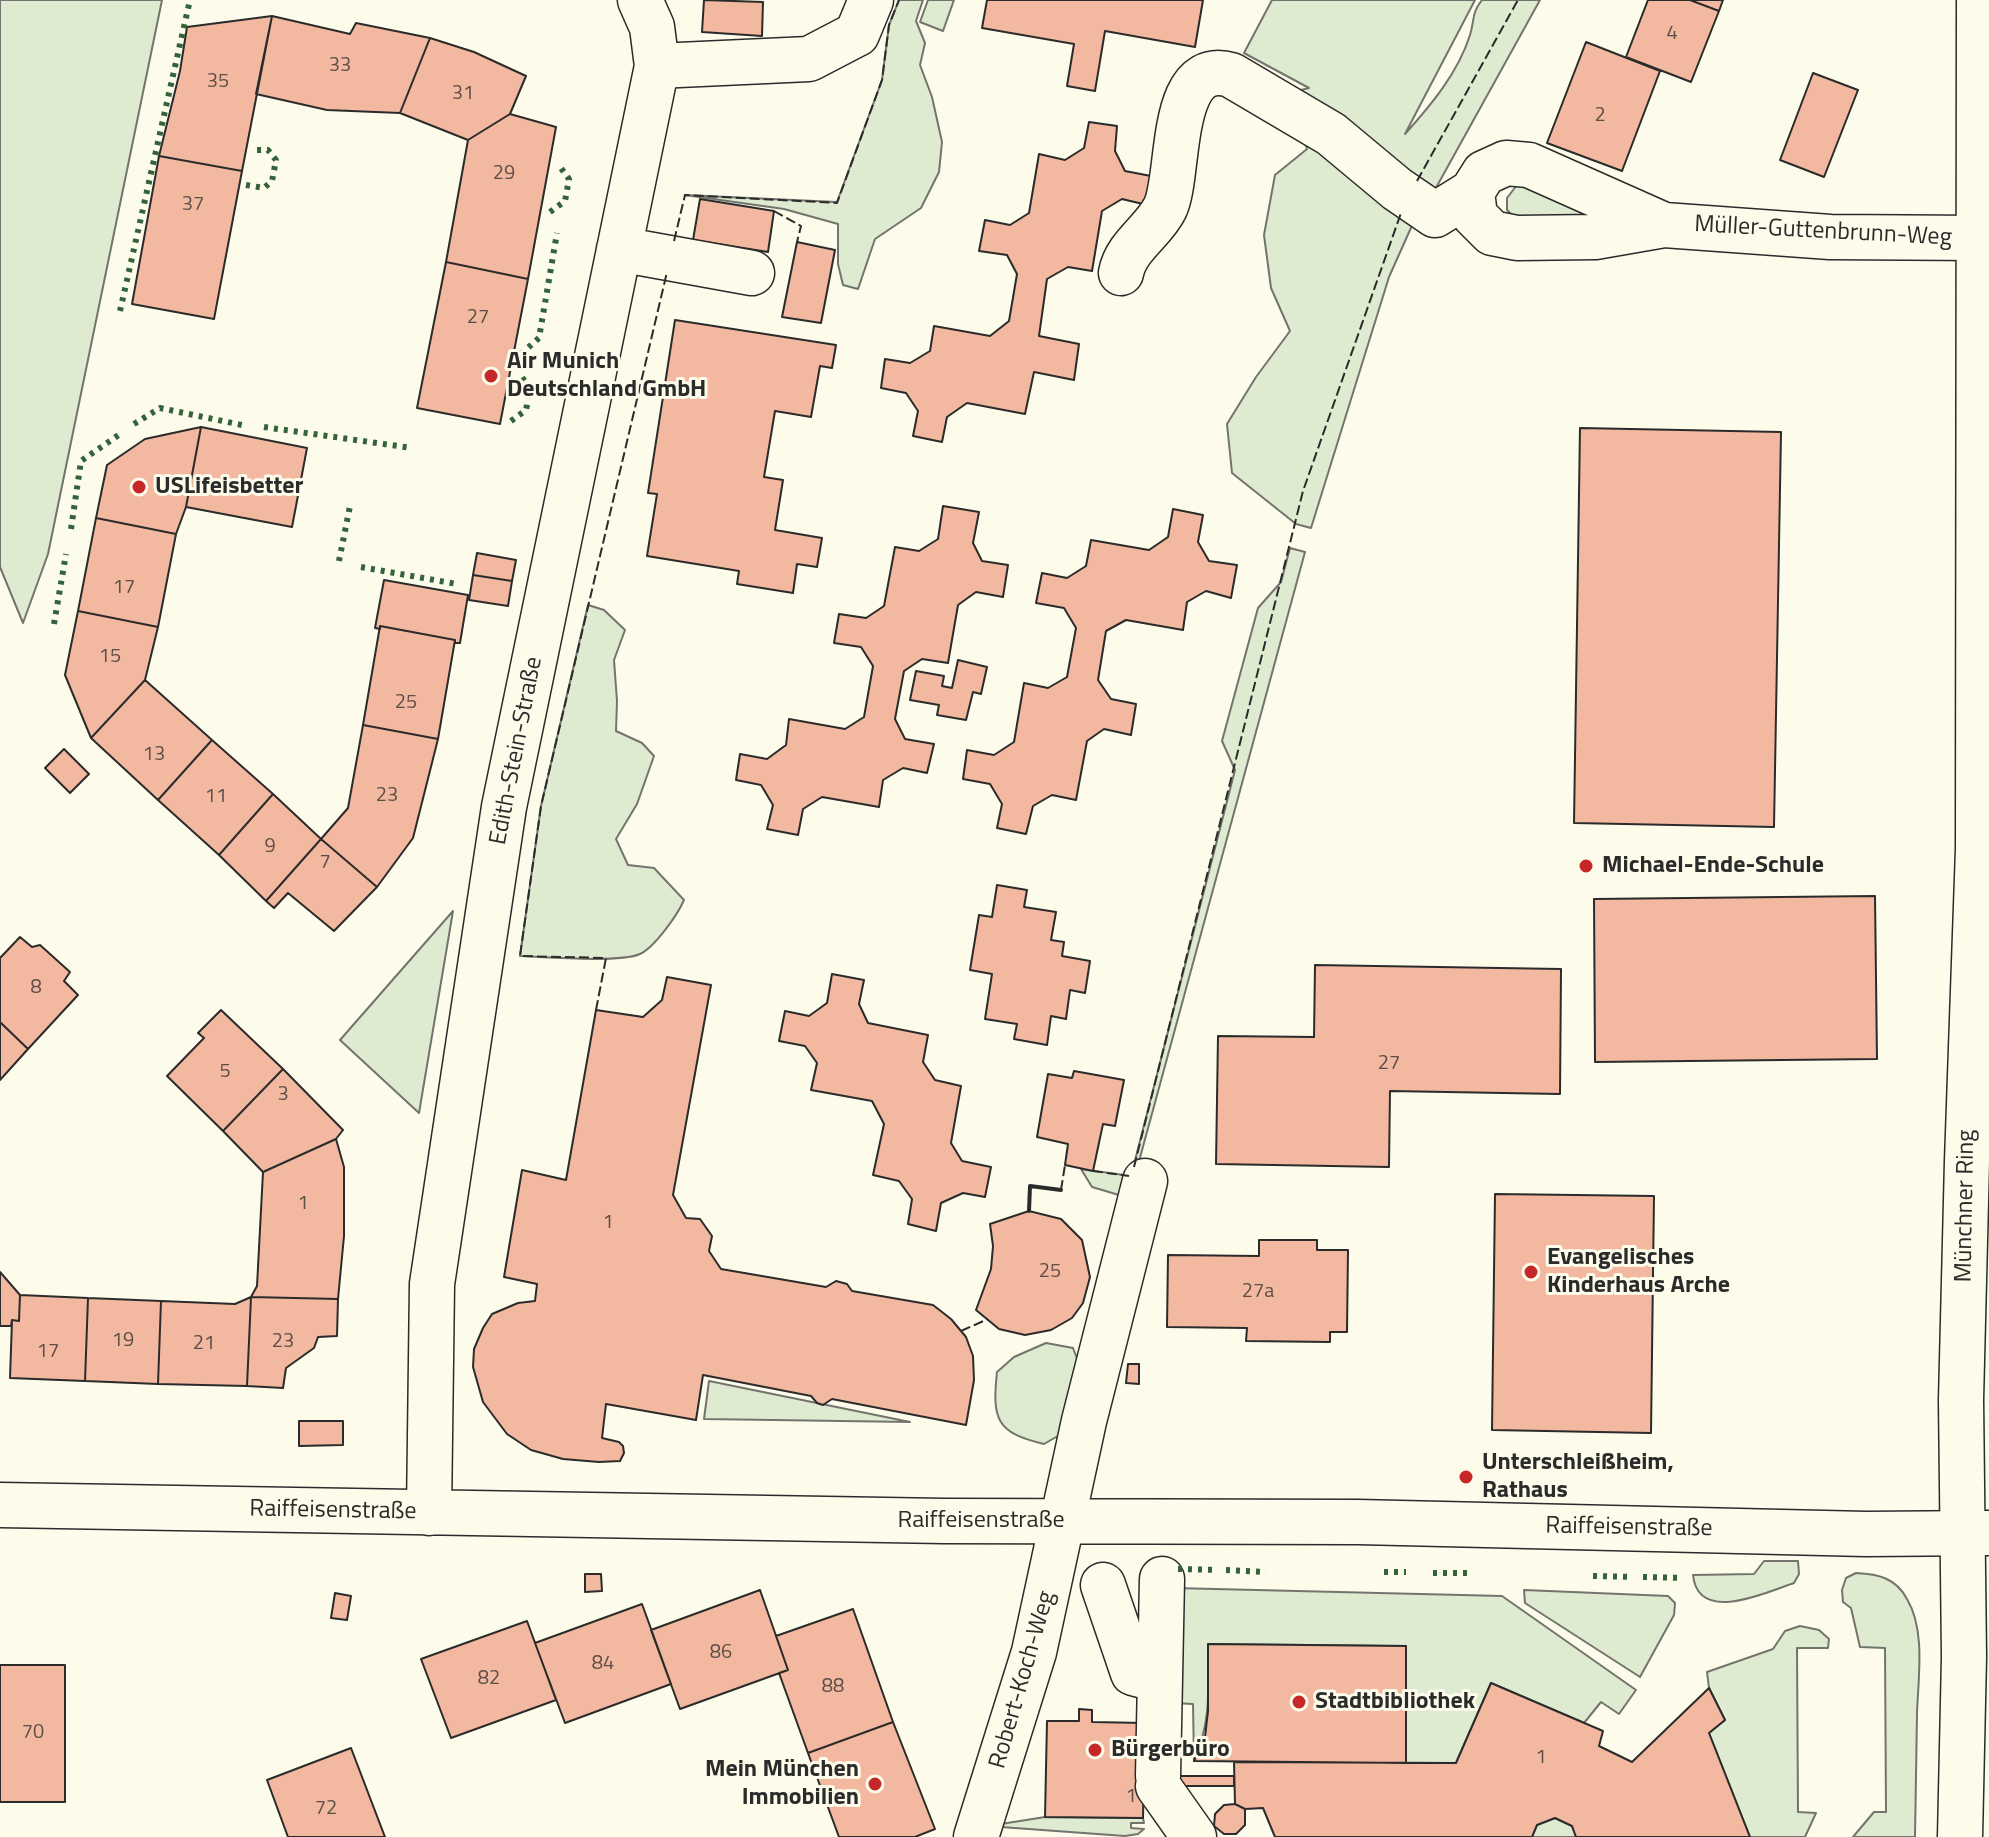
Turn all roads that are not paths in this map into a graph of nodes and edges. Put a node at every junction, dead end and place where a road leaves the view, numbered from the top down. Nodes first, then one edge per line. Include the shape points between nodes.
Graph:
1 (640, 0) edge
2 (871, 0) edge
3 (1979, 0) edge
4 (657, 66) junction
5 (1472, 192) junction
6 (1664, 225) junction
7 (1981, 238) junction
8 (619, 249) junction
9 (752, 273) dead end
10 (1121, 273) dead end
11 (1984, 849) edge
12 (1145, 1181) dead end
13 (1068, 1502) junction
14 (0, 1505) edge
15 (429, 1513) junction
16 (1976, 1534) edge
17 (1162, 1579) dead end
18 (1103, 1585) dead end
19 (1159, 1680) junction
20 (984, 1836) edge
21 (1194, 1837) edge
22 (1960, 1837) edge

1 - 4 street, Edith-Stein-Straße via 652,27
2 - 4 street via 857,34 809,59
3 - 7 street, Münchner Ring
4 - 8 street, Edith-Stein-Straße
5 - 6 street, Müller-Guttenbrunn-Weg via 1484,173 1506,163 1529,165
5 - 6 street, Müller-Guttenbrunn-Weg via 1475,216 1492,233 1517,238 1595,237
5 - 10 street via 1435,215 1331,134 1231,75 1216,73 1189,93 1165,210 1128,254
6 - 7 street, Müller-Guttenbrunn-Weg via 1830,237
7 - 11 street, Münchner Ring
8 - 9 street
8 - 15 street, Edith-Stein-Straße via 504,807 432,1284
11 - 16 street, Münchner Ring via 1965,1225 1961,1443
12 - 13 street, Robert-Koch-Weg
13 - 15 street, Raiffeisenstraße
13 - 16 street, Raiffeisenstraße via 1358,1522
13 - 20 street, Robert-Koch-Weg
14 - 15 street, Raiffeisenstraße
16 - 22 street, Münchner Ring via 1964,1657
17 - 19 street
18 - 19 street via 1133,1673
19 - 21 street via 1158,1781

